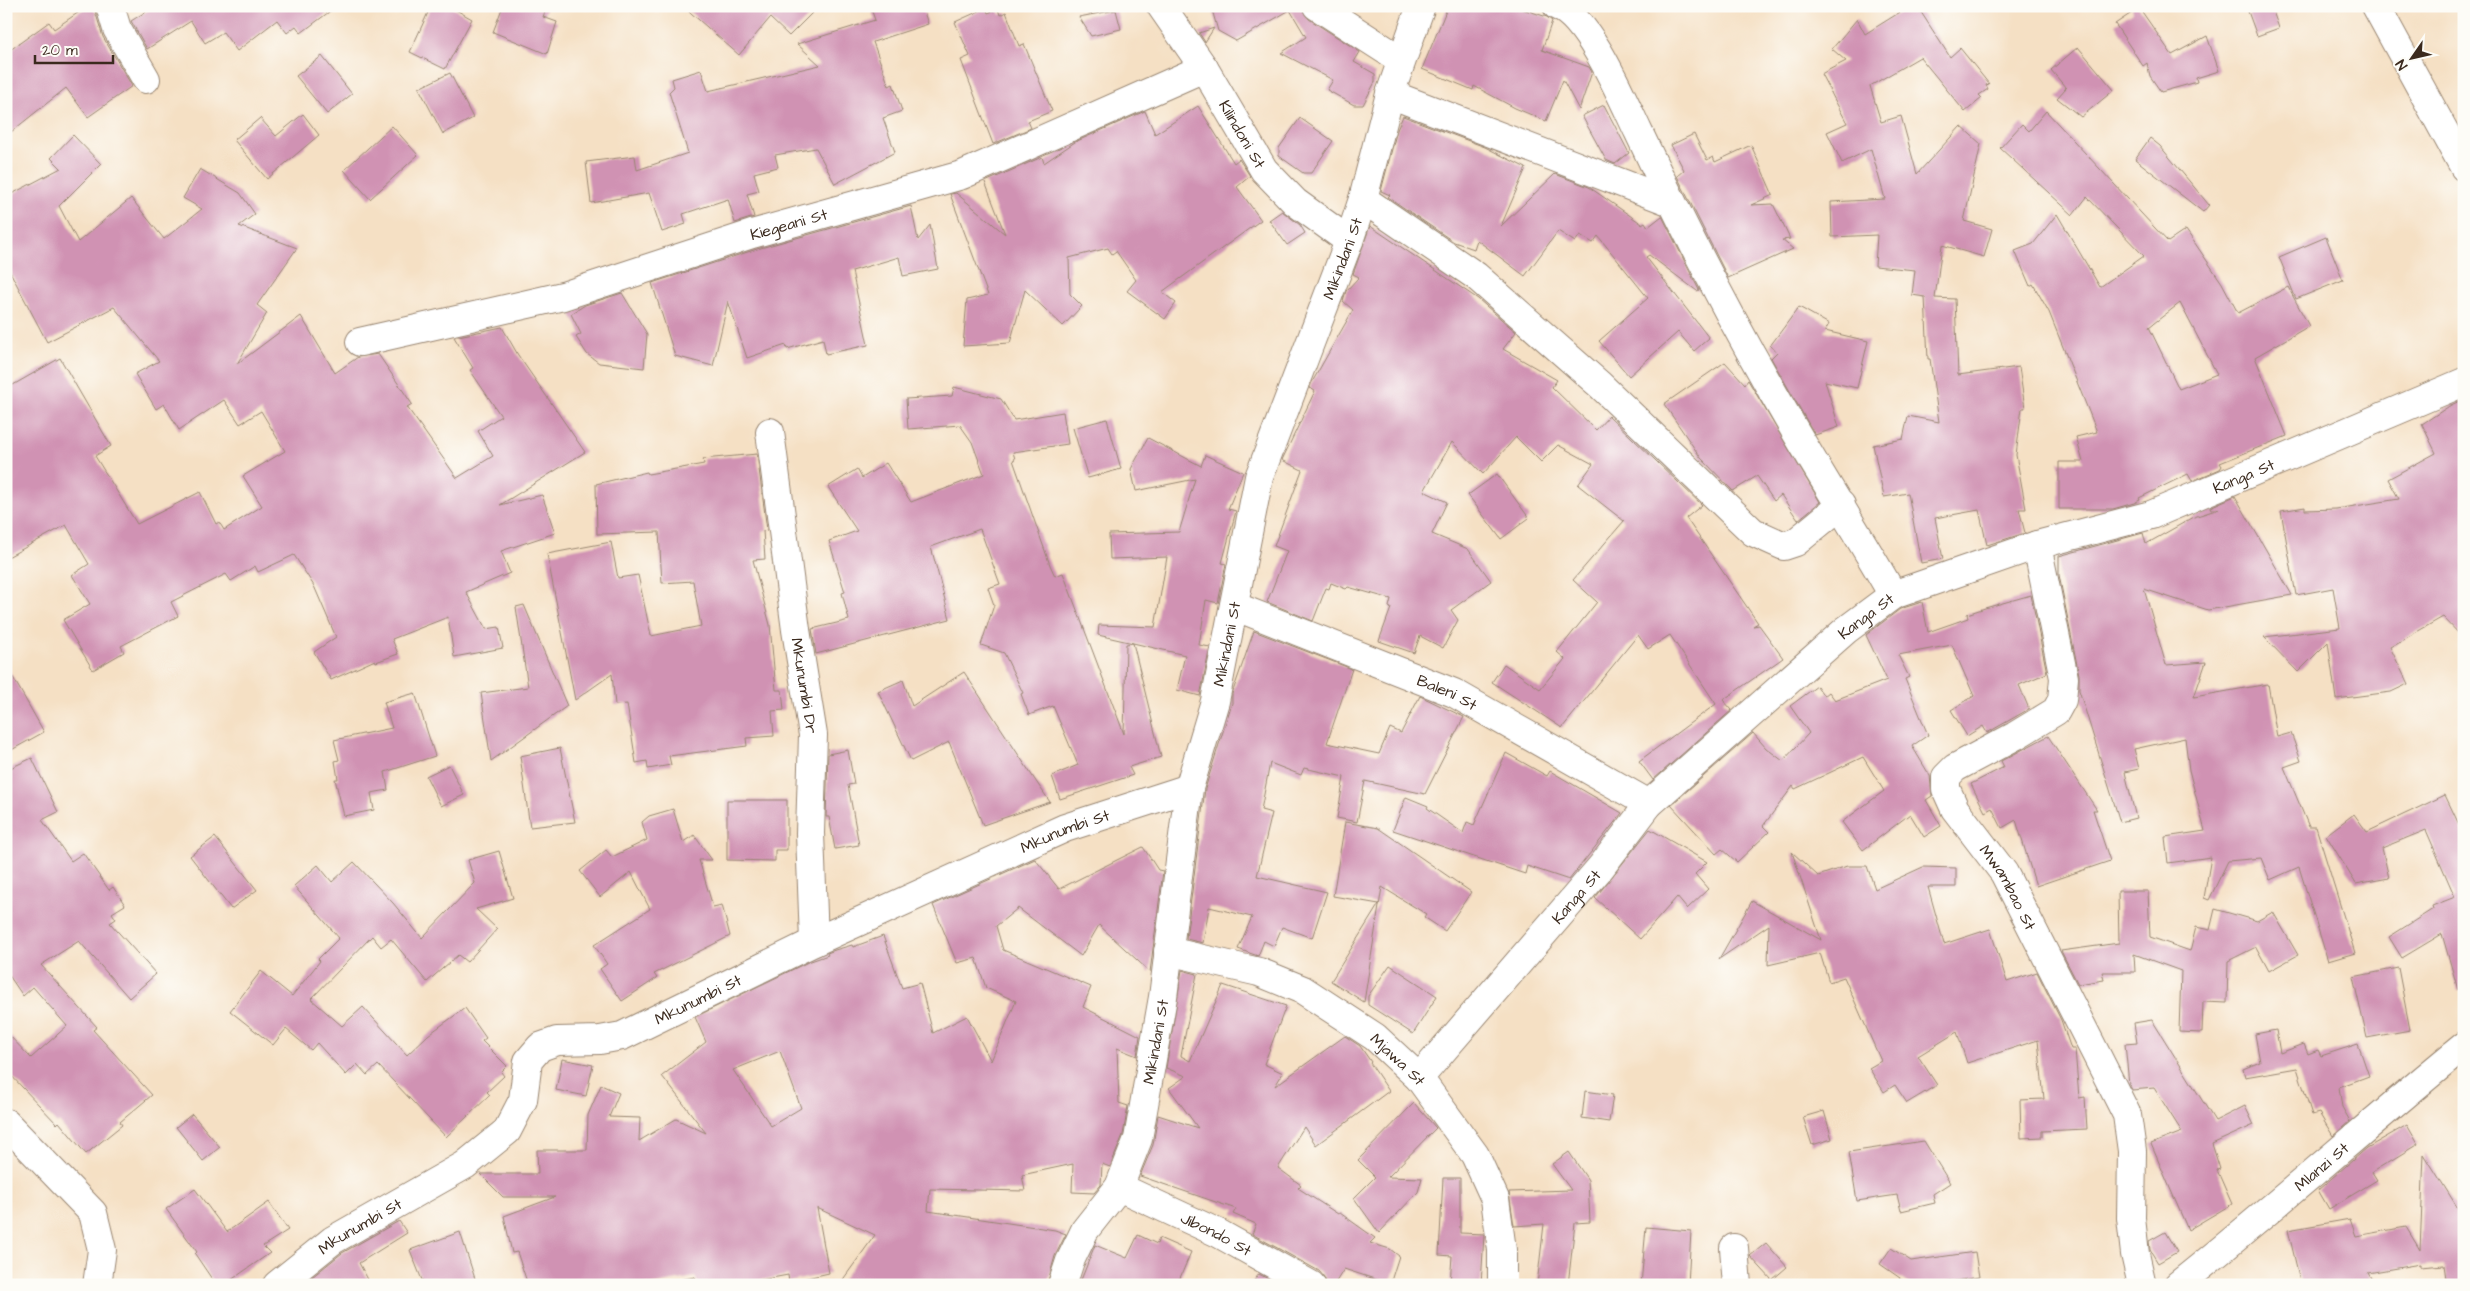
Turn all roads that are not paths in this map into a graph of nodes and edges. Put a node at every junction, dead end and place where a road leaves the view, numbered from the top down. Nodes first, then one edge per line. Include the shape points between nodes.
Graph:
1 (110, 6) edge
2 (1161, 6) edge
3 (1317, 6) edge
4 (1421, 6) edge
5 (1558, 6) edge
6 (2376, 6) edge
7 (1400, 60) junction
8 (1204, 68) junction
9 (146, 79) dead end
10 (1390, 94) junction
11 (2464, 167) edge
12 (1364, 199) junction
13 (1671, 202) junction
14 (1349, 241) junction
15 (360, 342) dead end
16 (2464, 382) edge
17 (770, 432) dead end
18 (1841, 505) junction
19 (2037, 546) junction
20 (1894, 595) junction
21 (1234, 606) junction
22 (1189, 788) junction
23 (1649, 804) junction
24 (814, 942) junction
25 (1168, 951) junction
26 (2464, 1046) edge
27 (1419, 1078) junction
28 (6, 1123) edge
29 (1119, 1187) junction
30 (1734, 1248) dead end
31 (97, 1285) edge
32 (277, 1285) edge
33 (1062, 1285) edge
34 (1311, 1285) edge
35 (1502, 1285) edge
36 (1737, 1285) edge
37 (2142, 1285) edge
38 (2178, 1285) edge

1 - 9 street via 117,29
2 - 8 street, Kilindoni St
3 - 7 street
4 - 7 street, Mikindani St
5 - 13 street via 1582,26 1593,43
6 - 11 street
7 - 10 street, Mikindani St
8 - 14 street, Kilindoni St via 1264,170 1295,202
8 - 15 street, Kiegeani St via 962,175 752,234 564,296
10 - 12 street, Mikindani St
10 - 13 street
12 - 14 street, Mikindani St
12 - 18 street via 1484,283 1600,385 1753,532 1784,546 1796,542
13 - 18 street via 1766,381
14 - 21 street, Mikindani St via 1259,477
16 - 19 street, Kanga St via 2151,515
17 - 24 street, Mkunumbi Dr via 813,735 810,834
18 - 20 street
19 - 20 street, Kanga St
19 - 37 street, Mwambao St via 2064,678 2062,700 2056,711 1955,768 1946,777 1946,789 1955,809 2004,872 2128,1115 2132,1151 2131,1218
20 - 23 street, Kanga St via 1846,630
21 - 22 street, Mikindani St via 1215,701
21 - 23 street, Baleni St via 1454,693
22 - 24 street, Mkunumbi St via 1065,828
22 - 25 street, Mikindani St
23 - 27 street, Kanga St via 1594,875
24 - 32 street, Mkunumbi St via 622,1036 556,1041 540,1047 528,1061 524,1100 507,1131 465,1165 333,1240
25 - 27 street, Mjawa St via 1259,972 1303,990 1375,1037
25 - 29 street, Mikindani St via 1138,1138
26 - 38 street, Mlanzi St via 2387,1108 2255,1224
27 - 35 street, Mjawa St via 1474,1155 1495,1200 1502,1250
28 - 31 street via 93,1213 102,1250
29 - 33 street, Mikindani St via 1085,1230
29 - 34 street, Jibondo St via 1218,1233
30 - 36 street

